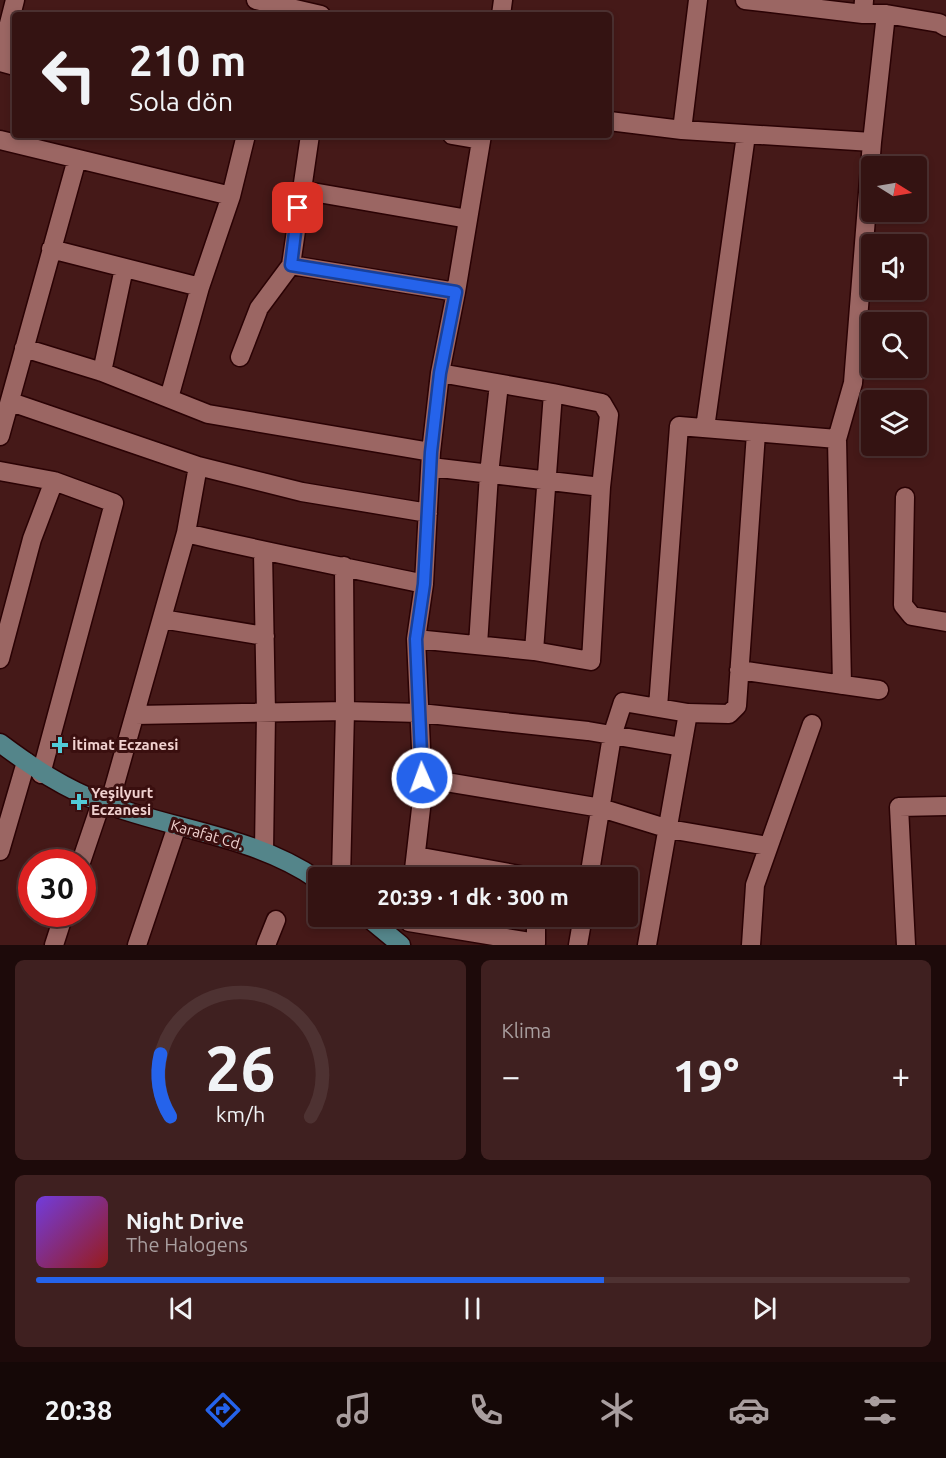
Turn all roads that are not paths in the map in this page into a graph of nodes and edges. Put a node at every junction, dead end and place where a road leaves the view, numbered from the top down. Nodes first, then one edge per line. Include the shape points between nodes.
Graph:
1 (256, 0) edge
2 (698, 0) edge
3 (745, 0) edge
4 (863, 7) edge
5 (280, 10) edge
6 (296, 12) edge
7 (886, 14) junction
8 (12, 23) edge
9 (946, 27) edge
10 (0, 61) edge
11 (612, 121) edge
12 (682, 130) junction
13 (746, 135) junction
14 (245, 138) edge
15 (310, 138) edge
16 (481, 138) edge
17 (0, 140) edge
18 (872, 142) junction
19 (77, 159) junction
20 (301, 190) junction
21 (231, 196) junction
22 (468, 219) junction
23 (51, 249) junction
24 (291, 265) junction
25 (124, 268) junction
26 (200, 287) junction
27 (456, 292) junction
28 (24, 348) junction
29 (240, 357) dead end
30 (102, 372) junction
31 (440, 373) junction
32 (499, 384) junction
33 (553, 393) junction
34 (169, 398) junction
35 (11, 402) junction
36 (705, 428) junction
37 (1, 429) edge
38 (756, 433) junction
39 (837, 440) junction
40 (431, 460) junction
41 (198, 466) junction
42 (0, 471) edge
43 (489, 474) junction
44 (54, 481) junction
45 (547, 482) junction
46 (601, 487) junction
47 (905, 497) dead end
48 (428, 513) junction
49 (186, 533) junction
50 (263, 552) junction
51 (344, 566) junction
52 (424, 584) junction
53 (162, 619) junction
54 (946, 622) edge
55 (265, 636) junction
56 (416, 639) junction
57 (478, 645) junction
58 (534, 651) junction
59 (0, 659) edge
60 (739, 670) junction
61 (842, 685) junction
62 (879, 690) dead end
63 (658, 707) junction
64 (345, 711) junction
65 (688, 712) junction
66 (266, 713) junction
67 (420, 713) junction
68 (135, 715) junction
69 (812, 724) dead end
70 (612, 736) junction
71 (0, 743) edge
72 (682, 747) junction
73 (26, 762) junction
74 (41, 774) junction
75 (422, 778) junction
76 (105, 804) junction
77 (946, 806) edge
78 (601, 808) junction
79 (177, 826) junction
80 (669, 829) junction
81 (768, 846) junction
82 (86, 849) edge
83 (0, 851) edge
84 (264, 851) junction
85 (416, 856) junction
86 (341, 867) edge
87 (414, 867) edge
88 (476, 867) edge
89 (591, 867) edge
90 (308, 873) edge
91 (276, 921) dead end
92 (60, 927) edge
93 (379, 927) edge
94 (407, 927) edge
95 (451, 927) edge
96 (536, 927) edge
97 (581, 927) edge
98 (54, 945) edge
99 (137, 945) edge
100 (266, 945) edge
101 (401, 945) edge
102 (578, 945) edge
103 (647, 945) edge
104 (751, 945) edge
105 (906, 945) edge

1 - 5 street
2 - 12 street
3 - 4 street
4 - 7 street
5 - 6 street
7 - 9 street
7 - 18 street
8 - 10 street
11 - 12 street
12 - 13 street
13 - 18 street
13 - 36 street
14 - 21 street
15 - 20 street
16 - 22 street
17 - 19 street
18 - 39 street via 853,383
19 - 21 street
19 - 23 street
20 - 22 street
20 - 24 street
21 - 26 street
22 - 27 street
23 - 25 street
23 - 28 street
24 - 27 street
24 - 29 street via 259,308
25 - 26 street
25 - 30 street
26 - 34 street
27 - 31 street
28 - 30 street
28 - 35 street
30 - 34 street
31 - 32 street
31 - 40 street
32 - 33 street
32 - 43 street
33 - 45 street
33 - 46 street via 602,404 609,415
34 - 40 street via 208,414
35 - 37 street
35 - 41 street
36 - 38 street
36 - 63 street via 679,426
38 - 39 street
38 - 60 street
39 - 61 street
40 - 43 street
40 - 48 street
41 - 48 street via 302,492
41 - 49 street
42 - 44 street
43 - 45 street
43 - 57 street
44 - 59 street via 32,539
44 - 74 street via 114,503
45 - 46 street
45 - 58 street
46 - 58 street via 591,661
47 - 54 street via 903,605 912,616
48 - 52 street
49 - 50 street
49 - 53 street
50 - 51 street
50 - 55 street
51 - 52 street
51 - 64 street
52 - 56 street
53 - 55 street
53 - 68 street
55 - 66 street
56 - 57 street
56 - 67 street
57 - 58 street
60 - 61 street
60 - 65 street via 737,706 729,714
61 - 62 street
63 - 65 street
63 - 70 street via 623,702
64 - 66 street
64 - 67 street
64 - 86 street
65 - 72 street
66 - 68 street
66 - 84 street
67 - 70 street
67 - 75 street
68 - 76 street
69 - 81 street
70 - 72 street
70 - 78 street
71 - 73 main road, Karafat Cd.
72 - 80 street
73 - 74 main road, Karafat Cd.
73 - 83 street
74 - 76 main road, Karafat Cd.
75 - 78 street
75 - 85 street
76 - 79 main road, Karafat Cd.
76 - 82 street
77 - 105 street via 899,807
78 - 80 street
78 - 89 street
79 - 84 main road, Karafat Cd.
79 - 99 street
80 - 81 street
80 - 103 street
81 - 104 street via 755,885
84 - 90 main road, Karafat Cd.
85 - 87 street
85 - 88 street
91 - 100 street
92 - 98 street
93 - 101 main road
94 - 101 street
95 - 96 street via 536,943
97 - 102 street

